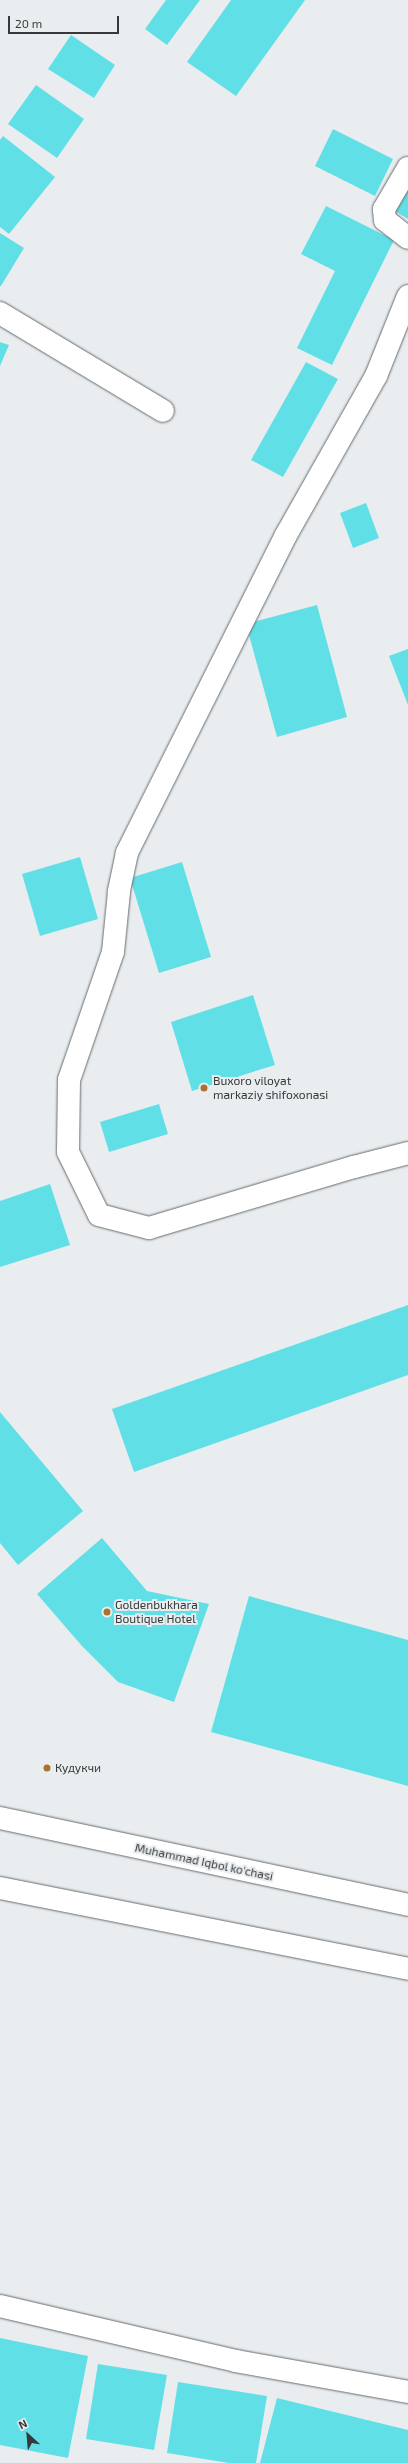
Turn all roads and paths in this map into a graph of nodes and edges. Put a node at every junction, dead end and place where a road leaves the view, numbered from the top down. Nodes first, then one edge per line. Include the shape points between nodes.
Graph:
1 (408, 168) edge
2 (408, 238) edge
3 (408, 296) edge
4 (0, 313) edge
5 (163, 411) dead end
6 (408, 1153) edge
7 (0, 1818) edge
8 (1, 1889) edge
9 (408, 1905) edge
10 (408, 1968) edge
11 (0, 2306) edge
12 (408, 2392) edge

1 - 2 main road via 384,209 385,220
3 - 6 main road via 376,376 286,535 127,853 119,892 114,952 69,1080 68,1152 99,1216 148,1228
4 - 5 main road
7 - 9 main road, Muhammad Iqbol ko'chasi
8 - 10 main road
11 - 12 main road via 236,2361

